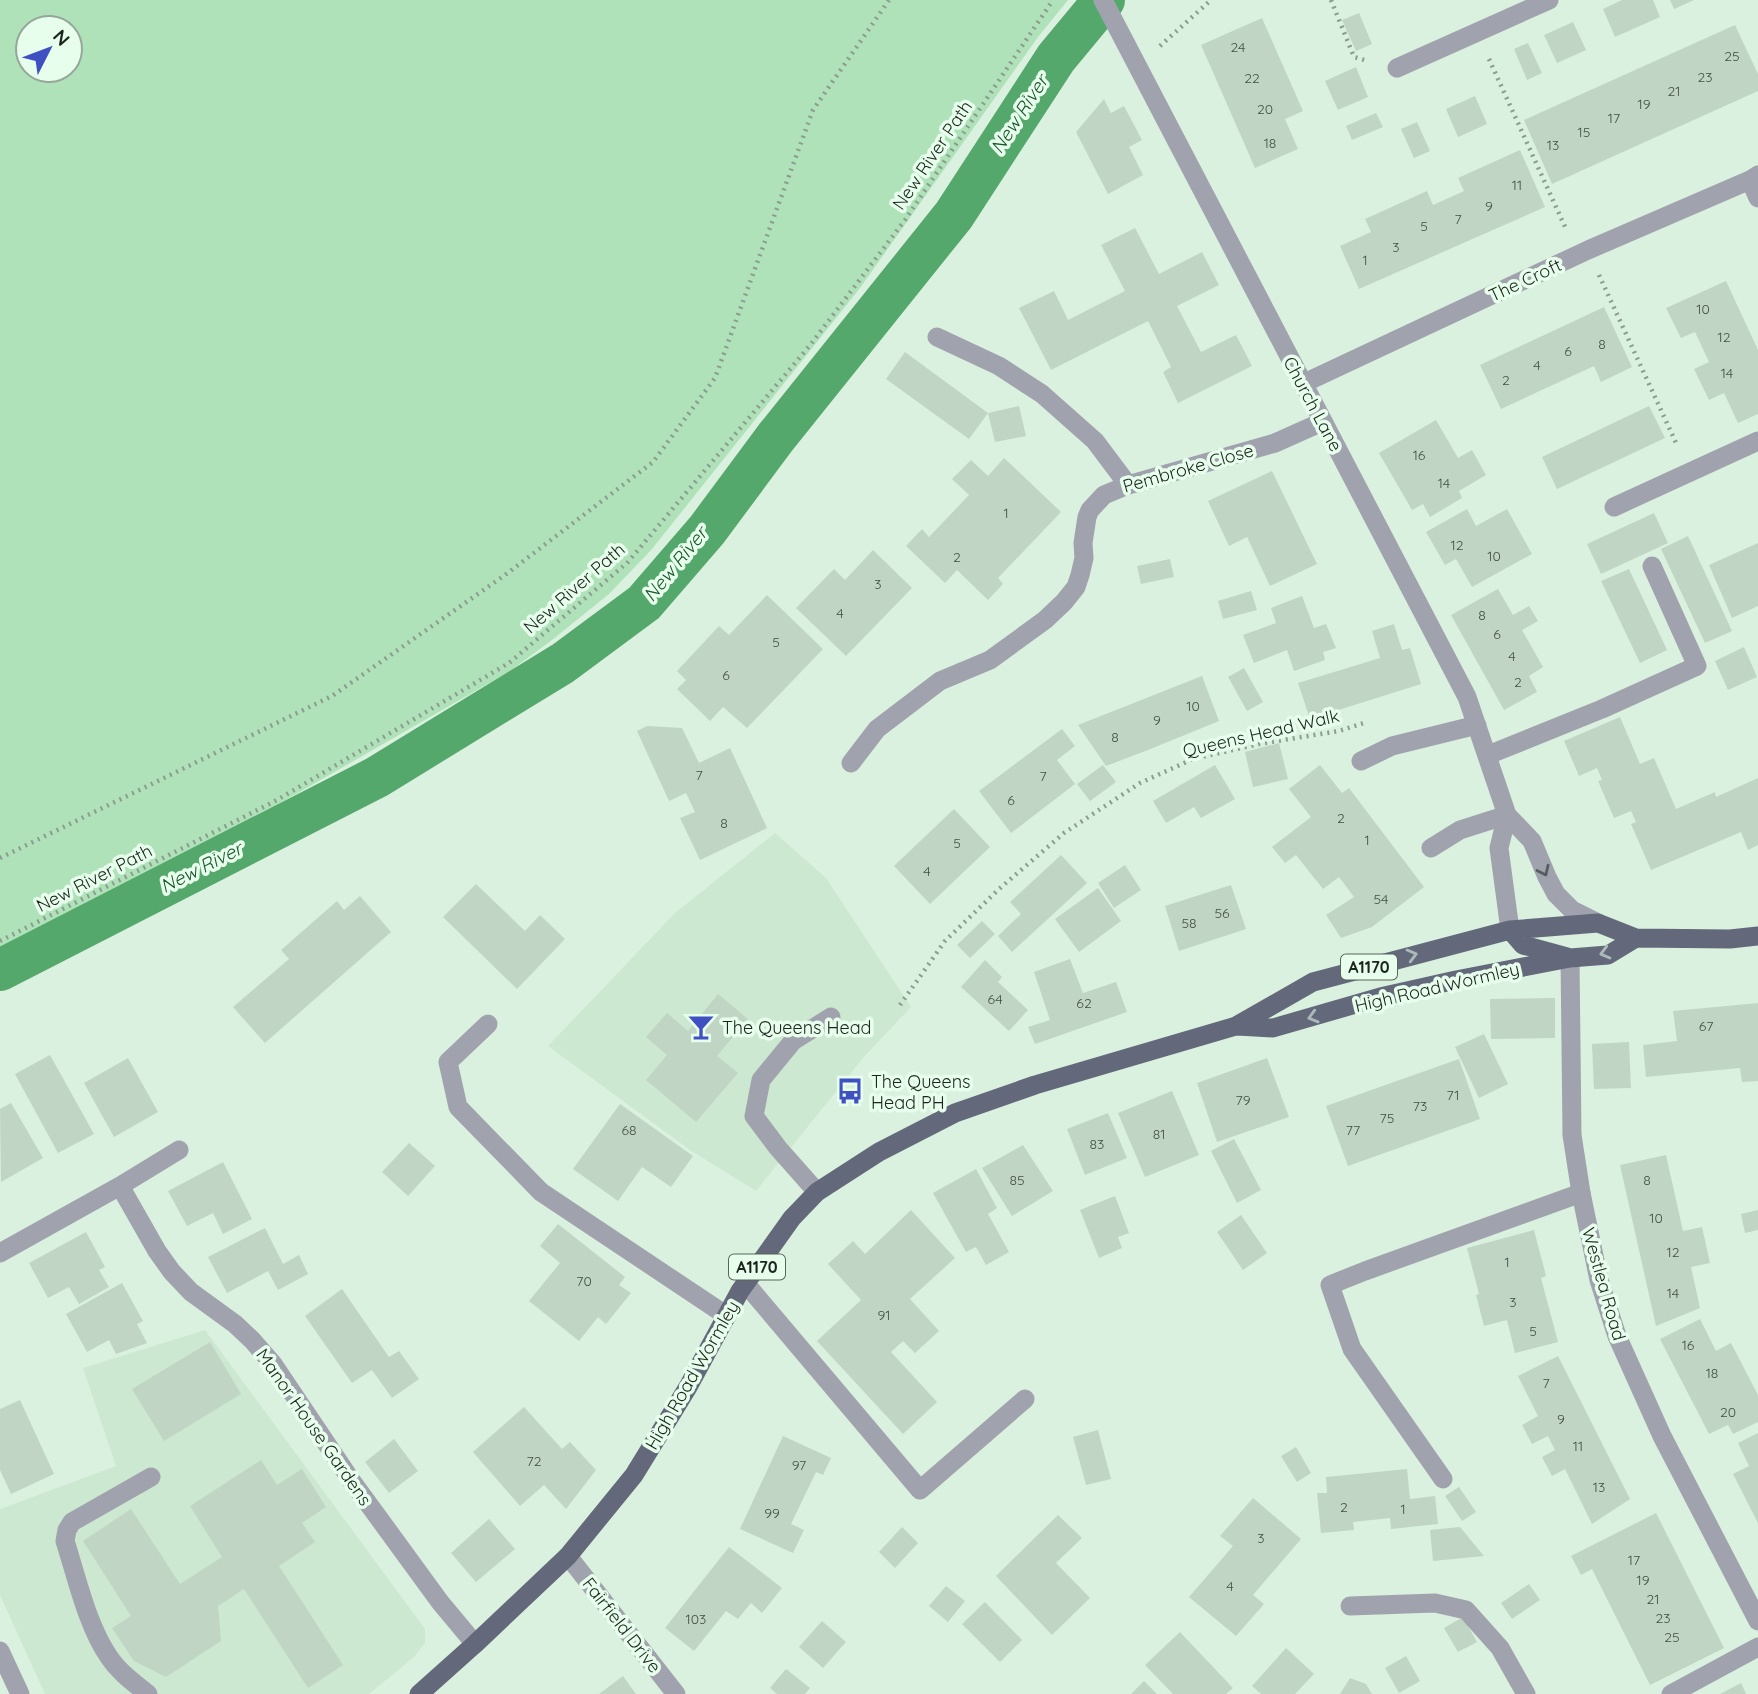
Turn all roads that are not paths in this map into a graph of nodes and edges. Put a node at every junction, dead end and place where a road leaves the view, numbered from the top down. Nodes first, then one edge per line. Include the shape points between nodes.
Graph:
1 (1103, 0) edge
2 (1549, 0) edge
3 (1397, 68) road end
4 (1755, 184) edge
5 (937, 337) dead end
6 (1302, 384) junction
7 (1322, 422) junction
8 (1758, 441) edge
9 (1128, 485) junction
10 (1614, 507) dead end
11 (1652, 566) dead end
12 (1477, 725) junction
13 (1488, 755) junction
14 (1361, 761) dead end
15 (851, 763) dead end
16 (1507, 815) junction
17 (1431, 848) dead end
18 (1598, 923) junction
19 (1510, 930) junction
20 (1758, 936) edge
21 (1636, 938) junction
22 (1570, 958) junction
23 (831, 1017) dead end
24 (488, 1024) dead end
25 (1236, 1026) junction
26 (179, 1150) dead end
27 (120, 1186) junction
28 (817, 1192) junction
29 (1581, 1193) junction
30 (0, 1253) edge
31 (746, 1284) junction
32 (727, 1316) junction
33 (1025, 1399) dead end
34 (151, 1478) dead end
35 (1443, 1479) dead end
36 (568, 1556) junction
37 (1350, 1606) dead end
38 (1758, 1621) edge
39 (475, 1644) junction
40 (1758, 1647) edge
41 (0, 1651) edge
42 (20, 1694) edge
43 (148, 1694) edge
44 (419, 1694) edge
45 (677, 1694) edge
46 (1526, 1694) edge
47 (1671, 1694) edge

1 - 6 street, Church Lane
2 - 3 street
4 - 6 street, The Croft via 1588,250
5 - 9 street via 999,366 1042,394 1095,441
6 - 7 street, Church Lane
7 - 9 street, Pembroke Close via 1275,443
7 - 12 street, Church Lane via 1461,686
8 - 10 street
9 - 15 street, Pembroke Close via 1104,495 1090,510 1080,575 1065,602 990,660 940,681 877,729
11 - 13 street via 1697,666
12 - 13 street, Church Lane
12 - 14 street via 1392,746
13 - 16 street, Church Lane
16 - 17 street via 1460,830
16 -> 18 street, Church Lane via 1532,841 1556,894 1572,910
16 - 19 street via 1499,848
18 - 19 main road, High Road Wormley / A1170
18 - 21 main road, High Road Wormley / A1170
19 - 22 main road via 1523,945
25 -> 19 main road, High Road Wormley / A1170 via 1313,982
20 - 21 main road, High Road Wormley / A1170
21 -> 22 main road, High Road Wormley via 1608,954
22 -> 25 main road, High Road Wormley via 1456,980 1273,1028
22 - 29 street, Westlea Road via 1572,1135
23 - 28 street via 793,1041 761,1080 754,1116
24 - 32 street via 448,1062 458,1107 541,1192
25 - 28 main road, High Road Wormley / A1170 via 1035,1084 956,1113 879,1152
26 - 27 street
27 - 30 street
27 - 39 street, Manor House Gardens via 172,1272 235,1324 272,1364 351,1480
28 - 31 main road, High Road Wormley / A1170 via 792,1218
29 - 35 street via 1330,1285 1352,1349
29 - 38 street, Westlea Road via 1617,1336 1662,1436
31 - 32 main road, High Road Wormley / A1170
31 - 33 street via 920,1490
32 - 36 main road, High Road Wormley / A1170 via 634,1475
34 - 43 street via 72,1522 65,1541 95,1633 110,1658
36 - 39 main road, High Road Wormley / A1170
36 - 45 street, Fairfield Drive
37 - 46 street via 1435,1603 1466,1611 1500,1648
39 - 44 main road, High Road Wormley / A1170
40 - 47 street
41 - 42 street

